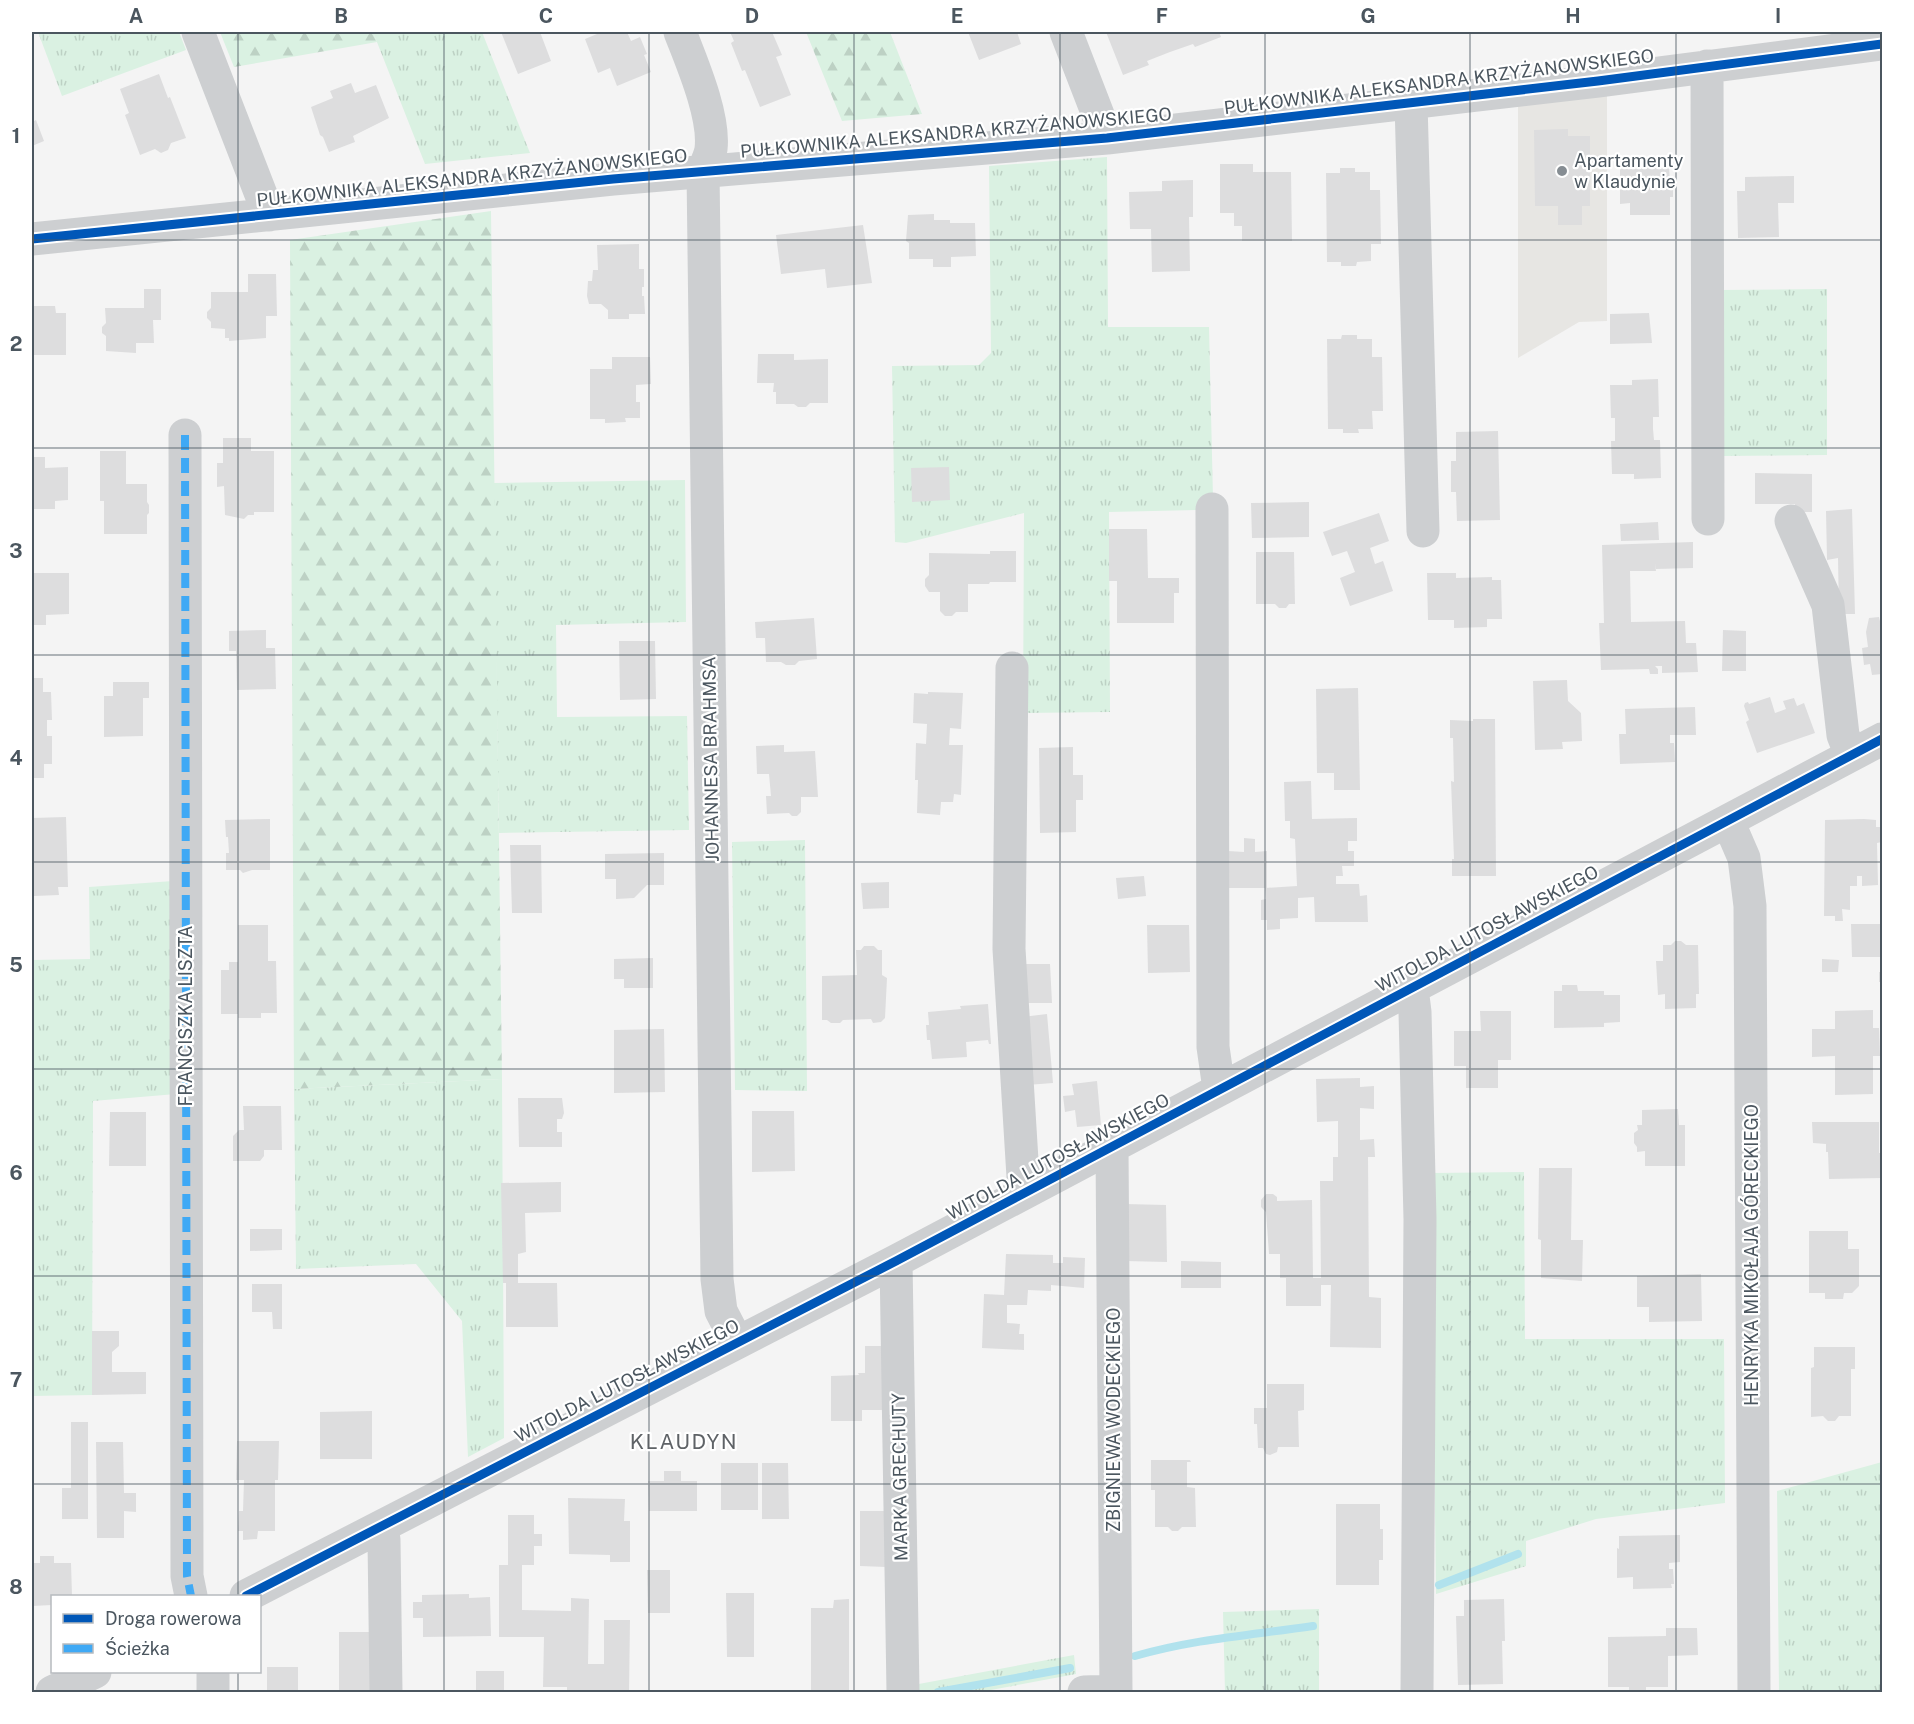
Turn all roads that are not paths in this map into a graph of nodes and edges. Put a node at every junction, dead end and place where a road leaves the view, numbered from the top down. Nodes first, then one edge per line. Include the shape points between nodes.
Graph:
1 (198, 32) edge
2 (680, 32) edge
3 (1066, 32) edge
4 (1882, 44) edge
5 (1707, 66) junction
6 (1411, 102) junction
7 (1107, 138) junction
8 (703, 171) junction
9 (269, 215) junction
10 (32, 239) edge
11 (185, 435) dead end
12 (1212, 509) dead end
13 (1708, 519) dead end
14 (1791, 521) dead end
15 (1424, 531) dead end
16 (1012, 668) dead end
17 (1882, 739) edge
18 (1851, 755) junction
19 (1728, 820) junction
20 (1412, 988) junction
21 (1219, 1089) junction
22 (1112, 1148) junction
23 (1024, 1193) junction
24 (897, 1261) junction
25 (737, 1342) junction
26 (382, 1527) junction
27 (191, 1595) edge
28 (248, 1595) edge
29 (91, 1673) edge
30 (213, 1673) edge
31 (52, 1692) edge
32 (213, 1692) edge
33 (386, 1692) edge
34 (903, 1692) edge
35 (1084, 1692) edge
36 (1116, 1692) edge
37 (1417, 1692) edge
38 (1754, 1692) edge

1 - 9 street
2 - 8 street, JOHANNESA BRAHMSA via 711,126 711,151
3 - 7 street
4 - 5 street, PUŁKOWNIKA ALEKSANDRA KRZYŻANOWSKIEGO
5 - 6 street, PUŁKOWNIKA ALEKSANDRA KRZYŻANOWSKIEGO
5 - 13 street
6 - 7 street, PUŁKOWNIKA ALEKSANDRA KRZYŻANOWSKIEGO
6 - 15 street
7 - 8 street, PUŁKOWNIKA ALEKSANDRA KRZYŻANOWSKIEGO
8 - 9 street, PUŁKOWNIKA ALEKSANDRA KRZYŻANOWSKIEGO
8 - 25 street, JOHANNESA BRAHMSA via 717,1279 721,1311
9 - 10 street, PUŁKOWNIKA ALEKSANDRA KRZYŻANOWSKIEGO
11 - 27 street, FRANCISZKA LISZTA via 187,1576
12 - 21 street via 1213,1047
14 - 18 street via 1828,605 1843,735
16 - 23 street via 1009,949
17 - 18 street, WITOLDA LUTOSŁAWSKIEGO
18 - 19 street, WITOLDA LUTOSŁAWSKIEGO
19 - 20 street, WITOLDA LUTOSŁAWSKIEGO
19 - 38 street, HENRYKA MIKOŁAJA GÓRECKIEGO via 1744,858 1750,906
20 - 21 street, WITOLDA LUTOSŁAWSKIEGO
20 - 37 street via 1420,1219
21 - 22 street, WITOLDA LUTOSŁAWSKIEGO
22 - 23 street, WITOLDA LUTOSŁAWSKIEGO
22 - 36 street, ZBIGNIEWA WODECKIEGO
23 - 24 street, WITOLDA LUTOSŁAWSKIEGO
24 - 25 street, WITOLDA LUTOSŁAWSKIEGO
24 - 34 street, MARKA GRECHUTY
25 - 26 street, WITOLDA LUTOSŁAWSKIEGO
26 - 28 street, WITOLDA LUTOSŁAWSKIEGO
26 - 33 street
29 - 31 street
30 - 32 street
35 - 36 street

